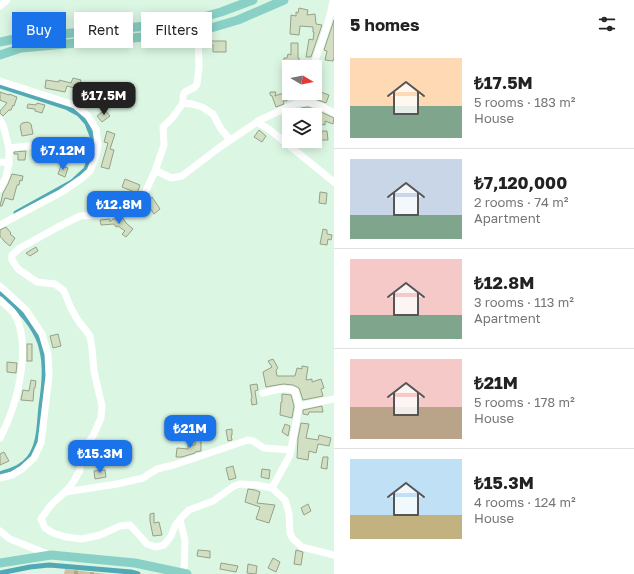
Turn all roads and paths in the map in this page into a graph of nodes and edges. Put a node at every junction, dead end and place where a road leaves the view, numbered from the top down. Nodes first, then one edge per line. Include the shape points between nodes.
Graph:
1 (7, 0) edge
2 (253, 0) edge
3 (284, 0) edge
4 (333, 0) edge
5 (0, 6) edge
6 (212, 27) edge
7 (141, 37) edge
8 (0, 42) edge
9 (198, 48) edge
10 (0, 54) edge
11 (315, 60) edge
12 (0, 81) edge
13 (309, 102) joint
14 (183, 103) junction
15 (334, 113) edge
16 (0, 120) edge
17 (257, 122) junction
18 (230, 140) junction
19 (95, 145) junction
20 (9, 148) junction
21 (0, 162) edge
22 (9, 162) junction
23 (155, 171) junction
24 (334, 182) edge
25 (0, 189) edge
26 (0, 225) edge
27 (0, 286) edge
28 (0, 300) edge
29 (263, 393) dead end
30 (334, 398) edge
31 (299, 406) junction
32 (0, 438) edge
33 (291, 450) junction
34 (0, 478) edge
35 (272, 488) junction
36 (65, 492) junction
37 (180, 520) junction
38 (0, 531) edge
39 (51, 555) junction
40 (334, 555) edge
41 (0, 563) edge
42 (165, 571) edge
43 (185, 574) edge

1 - 5 street
2 - 8 main road via 221,12 168,24
3 - 6 main road via 238,20
4 - 11 street
7 - 10 main road via 21,48
9 - 14 street via 197,84 185,92
12 - 19 street via 74,105 88,116 96,130
13 - 15 street
13 - 17 street via 297,103
14 - 18 street via 202,107 213,114
14 - 23 street via 163,127 164,145
16 - 20 street
17 - 18 street
17 - 24 street
18 - 23 street via 182,176 170,178
19 - 20 street via 32,145
19 - 26 street via 96,156 90,171 82,179
20 - 22 street
21 - 22 street
22 - 25 street
23 - 36 street via 144,195 135,206 118,214 80,216 20,248 12,255 18,269 37,282 55,284 64,291 77,319 90,336 102,406 101,418 81,453 80,470
27 - 34 street via 26,310 42,334 48,354 49,376 41,443 34,458 22,470
28 - 32 street via 15,314 21,329 23,357 19,384
29 - 31 street via 283,388 292,389 295,391
30 - 31 street
31 - 33 street
33 - 35 street via 287,463
33 - 36 street via 264,448 248,440 157,469 143,478
35 - 37 street via 240,484 234,486 213,500 189,510
35 - 40 street via 285,500 293,539 302,546
36 - 37 street via 41,519 44,528 66,537 82,539 130,525 147,544 156,547 164,545
37 - 43 street via 185,540
38 - 39 street via 10,538
39 - 41 main road
39 - 42 main road via 135,562
42 - 43 main road

